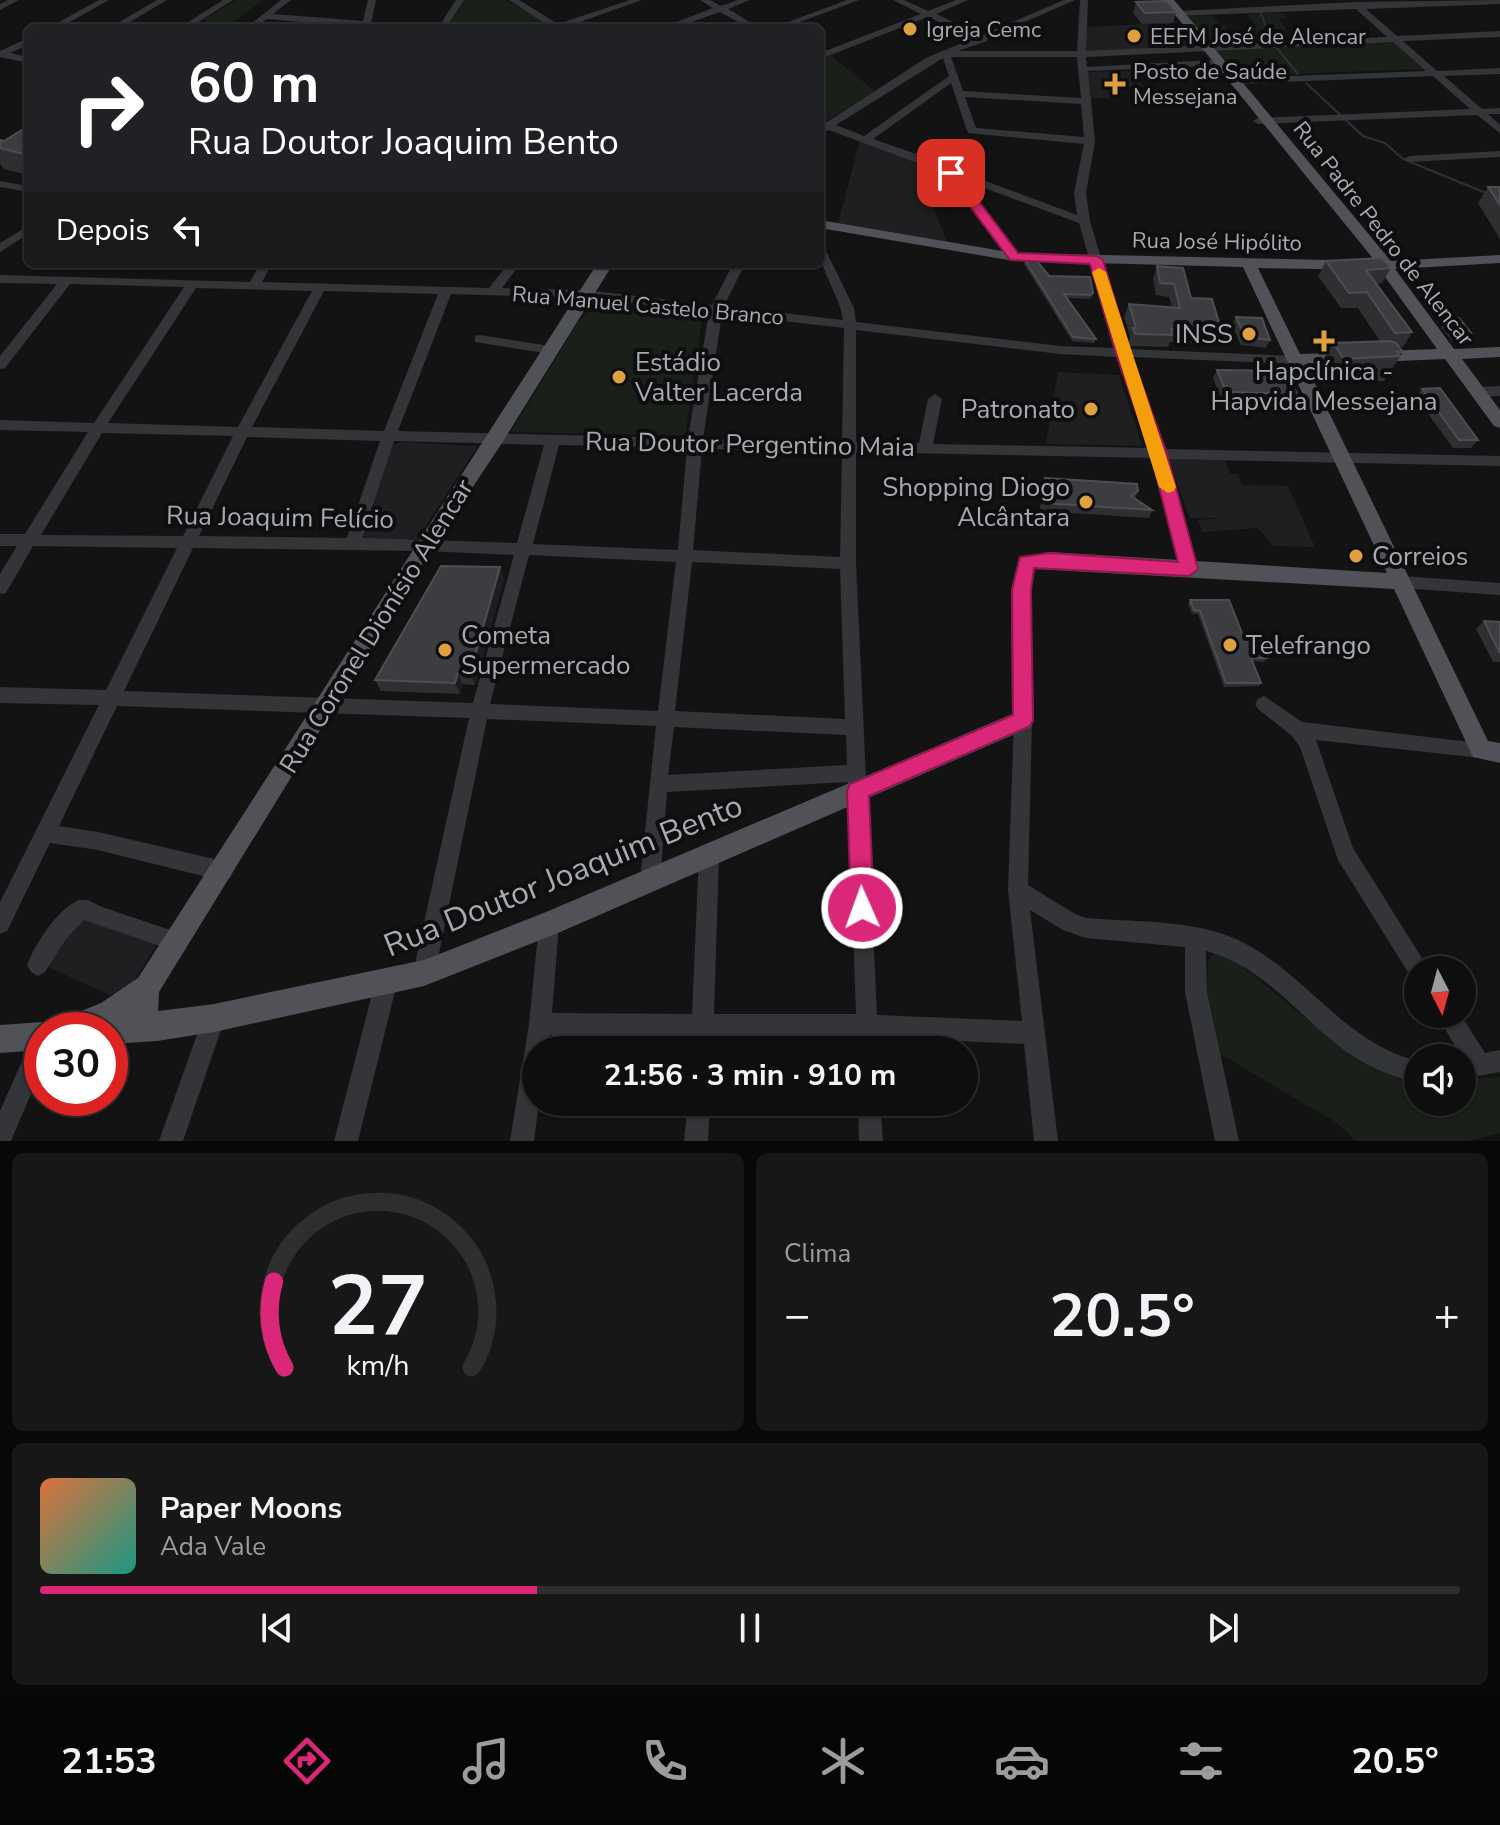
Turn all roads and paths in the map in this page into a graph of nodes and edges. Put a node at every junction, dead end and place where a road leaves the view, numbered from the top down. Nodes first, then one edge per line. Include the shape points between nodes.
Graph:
1 (15, 0) edge
2 (105, 0) edge
3 (163, 0) edge
4 (229, 0) edge
5 (287, 0) edge
6 (372, 0) edge
7 (460, 0) edge
8 (531, 0) edge
9 (638, 0) edge
10 (704, 0) edge
11 (746, 0) edge
12 (855, 0) edge
13 (897, 0) edge
14 (964, 0) edge
15 (1071, 0) edge
16 (1084, 0) edge
17 (1161, 0) edge
18 (1168, 0) edge
19 (1499, 1) edge
20 (516, 2) edge
21 (1355, 4) edge
22 (0, 7) edge
23 (720, 9) junction
24 (930, 14) junction
25 (1179, 14) junction
26 (265, 16) junction
27 (60, 24) edge
28 (120, 24) edge
29 (190, 24) edge
30 (254, 24) edge
31 (346, 24) edge
32 (366, 24) edge
33 (445, 24) edge
34 (553, 24) edge
35 (567, 24) edge
36 (677, 24) edge
37 (748, 24) edge
38 (787, 24) edge
39 (1500, 34) edge
40 (981, 37) junction
41 (1393, 38) junction
42 (24, 43) edge
43 (1204, 48) junction
44 (1, 54) edge
45 (824, 54) edge
46 (1081, 54) junction
47 (1027, 55) junction
48 (944, 56) junction
49 (24, 59) edge
50 (1212, 63) junction
51 (1090, 69) dead end
52 (1500, 71) edge
53 (1434, 73) junction
54 (954, 77) junction
55 (1236, 81) junction
56 (962, 94) junction
57 (1086, 101) junction
58 (1500, 111) edge
59 (1479, 112) junction
60 (1263, 120) junction
61 (824, 126) edge
62 (824, 127) edge
63 (1500, 130) edge
64 (868, 138) junction
65 (1090, 141) junction
66 (1500, 154) edge
67 (1409, 159) dead end
68 (950, 169) junction
69 (0, 184) edge
70 (24, 188) edge
71 (1084, 221) junction
72 (824, 225) edge
73 (24, 235) edge
74 (0, 248) edge
75 (1014, 257) junction
76 (824, 259) edge
77 (1500, 259) edge
78 (1096, 260) junction
79 (1381, 263) junction
80 (1249, 264) junction
81 (264, 268) edge
82 (511, 268) edge
83 (602, 268) edge
84 (737, 268) edge
85 (0, 279) edge
86 (67, 280) junction
87 (193, 283) junction
88 (254, 285) junction
89 (320, 287) junction
90 (446, 290) junction
91 (493, 291) junction
92 (586, 294) junction
93 (716, 309) junction
94 (850, 325) junction
95 (480, 339) dead end
96 (550, 350) junction
97 (1500, 352) edge
98 (1123, 354) junction
99 (1452, 354) junction
100 (1294, 360) junction
101 (0, 365) edge
102 (1500, 391) edge
103 (1479, 392) junction
104 (935, 399) dead end
105 (1500, 422) edge
106 (0, 425) edge
107 (98, 427) junction
108 (242, 433) junction
109 (389, 436) junction
110 (496, 439) junction
111 (553, 440) junction
112 (695, 442) junction
113 (848, 446) junction
114 (925, 447) junction
115 (1158, 451) junction
116 (1341, 457) junction
117 (1500, 461) edge
118 (0, 540) edge
119 (30, 540) junction
120 (190, 542) junction
121 (352, 545) junction
122 (424, 545) junction
123 (522, 551) junction
124 (685, 555) junction
125 (848, 563) junction
126 (1189, 569) junction
127 (1401, 582) junction
128 (0, 588) edge
129 (1500, 589) edge
130 (0, 695) edge
131 (111, 697) junction
132 (324, 704) junction
133 (1264, 704) dead end
134 (479, 712) junction
135 (667, 717) junction
136 (1023, 720) junction
137 (852, 727) junction
138 (1298, 730) junction
139 (1491, 751) edge
140 (856, 782) junction
141 (658, 784) junction
142 (47, 833) junction
143 (709, 855) junction
144 (223, 871) junction
145 (650, 881) junction
146 (1018, 890) junction
147 (0, 924) edge
148 (549, 924) junction
149 (1195, 938) junction
150 (175, 941) junction
151 (1409, 956) edge
152 (38, 965) dead end
153 (424, 973) junction
154 (386, 983) junction
155 (147, 987) junction
156 (113, 1012) edge
157 (214, 1018) junction
158 (540, 1024) junction
159 (867, 1025) junction
160 (704, 1026) junction
161 (157, 1027) junction
162 (1457, 1028) edge
163 (128, 1029) edge
164 (1032, 1033) junction
165 (703, 1036) edge
166 (867, 1036) edge
167 (24, 1037) edge
168 (0, 1039) edge
169 (1481, 1064) edge
170 (1404, 1068) edge
171 (24, 1083) edge
172 (698, 1116) edge
173 (870, 1116) edge
174 (0, 1138) edge
175 (171, 1141) edge
176 (346, 1141) edge
177 (522, 1141) edge
178 (696, 1141) edge
179 (871, 1141) edge
180 (1046, 1141) edge
181 (1227, 1141) edge

1 - 22 street
2 - 27 street
3 - 28 street
4 - 29 street
5 - 26 street
6 - 32 street
7 - 33 street
8 - 20 street
9 - 35 street
10 - 23 street
11 - 23 street
12 - 38 street
13 - 24 street
14 - 24 street
15 - 40 street
16 - 46 street
17 - 43 main road, Rua Padre Pedro de Alencar
18 - 25 main road, Rua Padre Pedro de Alencar
19 - 21 street
20 - 34 street
21 - 25 street
21 - 41 street
23 - 36 street
23 - 37 street
24 - 40 street
24 - 45 street
25 - 43 main road, Rua Padre Pedro de Alencar
26 - 30 street
26 - 31 street
39 - 41 street
40 - 47 street
40 - 48 street
41 - 43 street
41 - 53 street
42 - 44 street
43 - 46 street
43 - 50 main road, Rua Padre Pedro de Alencar
43 - 55 main road, Rua Padre Pedro de Alencar
44 - 49 street
46 - 47 street
46 - 57 street
47 - 48 street
48 - 54 street
48 - 61 street via 903,74
50 - 51 street
50 - 60 main road, Rua Padre Pedro de Alencar
52 - 53 street
53 - 55 street
53 - 59 street
54 - 56 street
54 - 64 street
55 - 60 main road, Rua Padre Pedro de Alencar
56 - 57 street
56 - 65 street via 969,127 978,133
57 - 65 street
58 - 59 street
59 - 60 street
59 - 63 street
60 - 79 main road, Rua Padre Pedro de Alencar
62 - 64 street
64 - 68 street
65 - 71 street via 1080,193
66 - 67 street
68 - 71 street
68 - 75 street
69 - 70 street
71 - 78 street
72 - 75 main road, Rua José Hipólito
73 - 74 street
75 - 78 main road, Rua José Hipólito
76 - 94 street via 848,308
77 - 79 main road, Rua José Hipólito
78 - 80 main road, Rua José Hipólito
78 - 98 street
79 - 80 main road, Rua José Hipólito
79 - 99 main road, Rua Padre Pedro de Alencar
80 - 100 main road
81 - 88 street
82 - 91 street
83 - 92 main road, Rua Coronel Dionísio Alencar
84 - 93 street
85 - 86 street, Rua Manuel Castelo Branco
86 - 87 street, Rua Manuel Castelo Branco
86 - 101 street
87 - 88 street, Rua Manuel Castelo Branco
87 - 107 street
88 - 89 street, Rua Manuel Castelo Branco
89 - 90 street, Rua Manuel Castelo Branco
89 - 108 street
90 - 91 street, Rua Manuel Castelo Branco
90 - 109 street
91 - 92 street, Rua Manuel Castelo Branco
92 - 93 street, Rua Manuel Castelo Branco
92 - 96 main road, Rua Coronel Dionísio Alencar
93 - 94 street, Rua Manuel Castelo Branco
93 - 112 street
94 - 98 street, Rua Manuel Castelo Branco
94 - 113 street
95 - 96 street
96 - 110 main road, Rua Coronel Dionísio Alencar
97 - 99 main road
98 - 100 street, Rua Manuel Castelo Branco
98 - 115 street
99 - 100 main road
99 - 103 main road, Rua Padre Pedro de Alencar
100 - 116 main road
102 - 103 street
103 - 105 main road, Rua Padre Pedro de Alencar
104 - 114 street
106 - 107 street, Rua Doutor Pergentino Maia
107 - 108 street, Rua Doutor Pergentino Maia
107 - 119 street
108 - 109 street, Rua Doutor Pergentino Maia
108 - 120 street
109 - 110 street, Rua Doutor Pergentino Maia
109 - 121 street
110 - 111 street, Rua Doutor Pergentino Maia
110 - 122 main road, Rua Coronel Dionísio Alencar
111 - 112 street, Rua Doutor Pergentino Maia
111 - 123 street
112 - 113 street, Rua Doutor Pergentino Maia
112 - 124 street
113 - 114 street, Rua Doutor Pergentino Maia
113 - 125 street
114 - 115 street, Rua Doutor Pergentino Maia
115 - 116 street, Rua Doutor Pergentino Maia
115 - 126 street
116 - 117 street, Rua Doutor Pergentino Maia
116 - 127 main road
118 - 119 street, Rua Joaquim Felício
119 - 120 street, Rua Joaquim Felício
119 - 128 street
120 - 121 street, Rua Joaquim Felício
120 - 131 street
121 - 122 street, Rua Joaquim Felício
122 - 123 street, Rua Joaquim Felício
122 - 132 main road, Rua Coronel Dionísio Alencar
123 - 124 street, Rua Joaquim Felício
123 - 134 street
124 - 125 street, Rua Joaquim Felício
124 - 135 street
125 - 137 street
126 - 127 main road
126 - 136 main road via 1050,560 1024,565
127 - 129 street
127 - 139 main road
130 - 131 street
131 - 132 street
131 - 142 street
132 - 134 street
132 - 144 main road, Rua Coronel Dionísio Alencar
133 - 138 street
134 - 135 street
134 - 153 street
135 - 137 street
135 - 141 street
136 - 140 main road, Rua Doutor Joaquim Bento
136 - 146 street
137 - 140 street
138 - 139 street
138 - 151 street via 1308,743 1345,853
140 - 141 street
140 - 143 main road, Rua Doutor Joaquim Bento
140 - 159 street
141 - 145 street
142 - 144 street
142 - 147 street
143 - 145 main road, Rua Doutor Joaquim Bento
143 - 160 street
144 - 150 main road, Rua Coronel Dionísio Alencar
145 - 148 main road, Rua Doutor Joaquim Bento
146 - 149 street via 1086,928
146 - 164 street
148 - 153 main road, Rua Doutor Joaquim Bento
148 - 158 street
149 - 170 street via 1230,947 1262,965 1378,1061
149 - 181 street via 1196,992
150 - 152 street via 82,910 69,919
150 - 155 main road, Rua Coronel Dionísio Alencar
153 - 154 main road, Rua Doutor Joaquim Bento
154 - 157 main road, Rua Doutor Joaquim Bento
154 - 176 street
155 - 156 main road, Rua Coronel Dionísio Alencar
155 - 161 main road via 143,1013
157 - 161 main road, Rua Doutor Joaquim Bento
157 - 175 street
158 - 160 street
158 - 177 street
159 - 160 street
159 - 164 street
159 - 166 street
160 - 165 street
161 - 163 main road, Rua Doutor Joaquim Bento
162 - 169 street
164 - 180 street
167 - 168 main road
171 - 174 street
172 - 178 street
173 - 179 street

